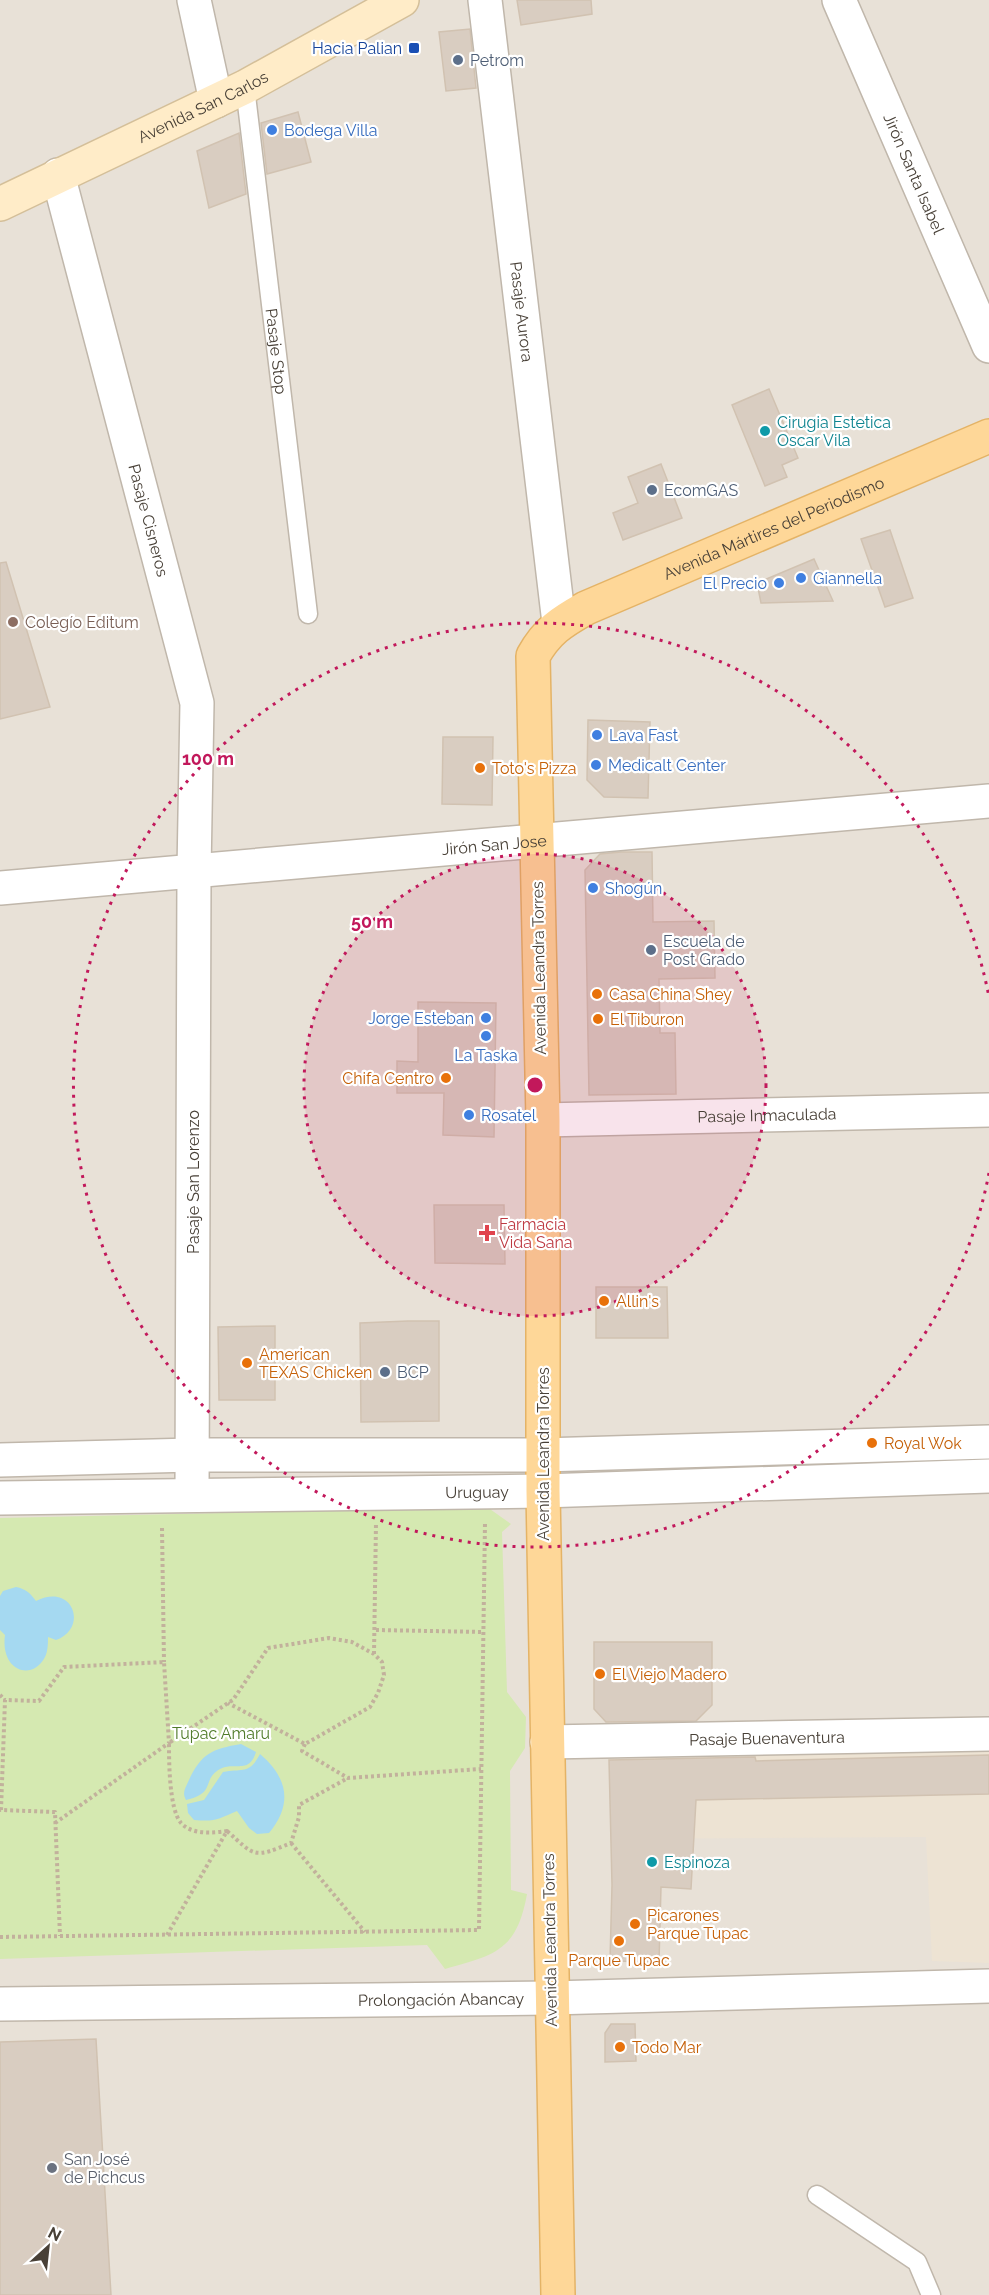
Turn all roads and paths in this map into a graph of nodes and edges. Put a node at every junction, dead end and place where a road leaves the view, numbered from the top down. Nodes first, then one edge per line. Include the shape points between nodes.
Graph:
1 (194, 0) edge
2 (402, 0) edge
3 (485, 0) edge
4 (839, 0) edge
5 (230, 94) junction
6 (58, 175) junction
7 (0, 204) edge
8 (989, 346) edge
9 (989, 436) edge
10 (308, 614) dead end
11 (559, 623) junction
12 (989, 801) edge
13 (537, 841) junction
14 (194, 871) junction
15 (0, 888) edge
16 (989, 1110) edge
17 (543, 1120) junction
18 (989, 1442) edge
19 (192, 1455) junction
20 (542, 1455) junction
21 (0, 1460) edge
22 (989, 1476) edge
23 (543, 1491) junction
24 (192, 1494) junction
25 (0, 1498) edge
26 (376, 1514) dead end
27 (485, 1520) dead end
28 (162, 1523) dead end
29 (376, 1630) junction
30 (483, 1632) junction
31 (374, 1654) junction
32 (164, 1662) junction
33 (0, 1695) edge
34 (5, 1700) junction
35 (228, 1703) junction
36 (989, 1734) edge
37 (547, 1742) junction
38 (169, 1743) junction
39 (305, 1744) junction
40 (481, 1769) junction
41 (348, 1778) junction
42 (55, 1823) junction
43 (227, 1831) junction
44 (291, 1843) junction
45 (365, 1932) junction
46 (167, 1935) junction
47 (60, 1936) junction
48 (0, 1937) edge
49 (989, 1986) edge
50 (551, 1998) junction
51 (0, 2004) edge
52 (817, 2195) dead end
53 (558, 2295) edge
54 (931, 2295) edge

1 - 5 street
2 - 5 main road, Avenida San Carlos
3 - 11 street, Pasaje Aurora
4 - 8 street, Jirón Santa Isabel
5 - 6 main road, Avenida San Carlos
5 - 10 lane, Pasaje Stop
6 - 7 main road, Avenida San Carlos
6 - 14 street, Pasaje Cisneros via 197,703
9 - 11 main road, Avenida Mártires del Periodismo
11 - 13 main road, Avenida Leandra Torres via 533,656
12 - 13 street, Jirón San Jose
13 - 14 street, Jirón San Jose
13 - 17 main road, Avenida Leandra Torres
14 - 15 street, Jirón San Jose
14 - 19 street, Pasaje San Lorenzo
16 - 17 street, Pasaje Inmaculada
17 - 20 main road, Avenida Leandra Torres
18 - 20 street
19 - 20 street
19 - 21 street
19 - 24 street, Pasaje San Lorenzo
20 - 23 main road, Avenida Leandra Torres
22 - 23 street, Uruguay
23 - 24 street, Uruguay
23 - 37 main road, Avenida Leandra Torres
24 - 25 street, Uruguay
26 - 29 path
27 - 30 path
28 - 32 path
29 - 30 path
29 - 31 path
30 - 40 path
31 - 35 path via 352,1642 329,1638 267,1648
31 - 39 path via 382,1662 384,1675 370,1707
32 - 34 path via 64,1666 39,1701
32 - 38 path
33 - 34 path
34 - 42 path via 1,1810 55,1812
35 - 38 path
35 - 39 path
36 - 37 street, Pasaje Buenaventura
37 - 50 main road, Avenida Leandra Torres
38 - 42 path
38 - 43 path via 170,1782 181,1823 195,1831
39 - 41 path via 302,1751
40 - 41 path
40 - 45 path via 479,1930
41 - 44 path via 299,1805
42 - 47 path
43 - 44 path via 245,1849 257,1854
43 - 46 path
44 - 45 path
45 - 46 path
46 - 47 path
47 - 48 path
49 - 50 street, Prolongación Abancay
50 - 51 street, Prolongación Abancay
50 - 53 main road, Avenida Leandra Torres
52 - 54 lane via 917,2262

